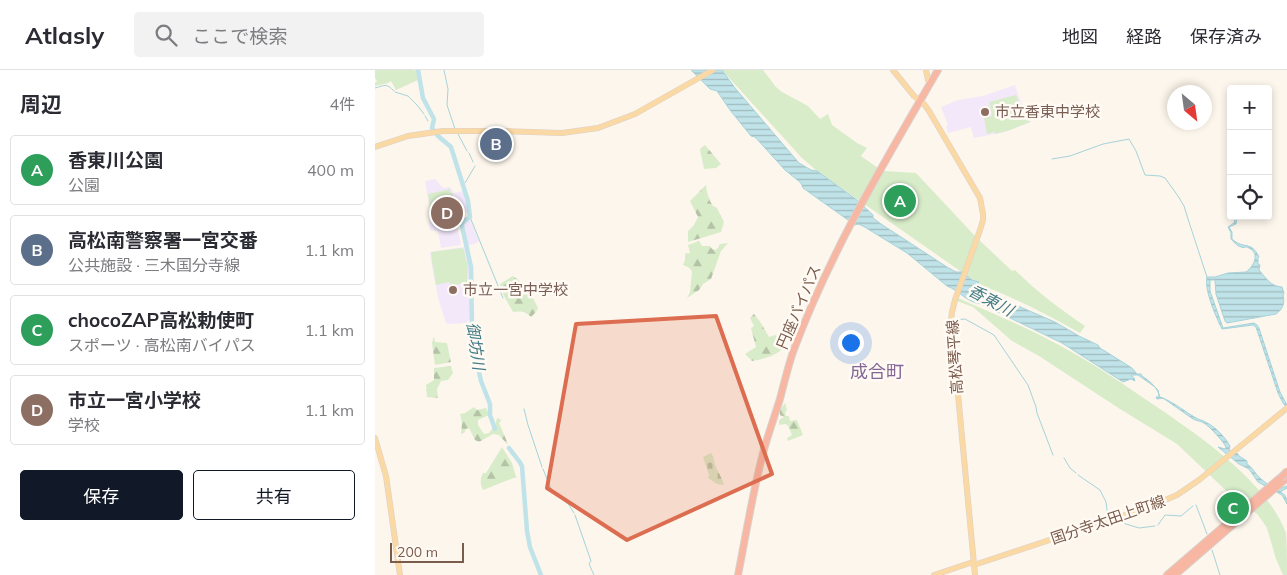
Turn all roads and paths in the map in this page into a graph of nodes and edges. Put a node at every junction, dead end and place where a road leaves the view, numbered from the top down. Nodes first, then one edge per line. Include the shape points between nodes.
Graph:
1 (713, 70) edge
2 (893, 70) edge
3 (926, 70) edge
4 (934, 70) edge
5 (938, 70) edge
6 (930, 81) junction
7 (919, 100) junction
8 (375, 147) edge
9 (1287, 408) edge
10 (375, 438) edge
11 (1287, 472) edge
12 (1285, 479) edge
13 (1249, 509) junction
14 (974, 564) junction
15 (400, 575) edge
16 (736, 575) edge
17 (934, 575) edge
18 (975, 575) edge
19 (1168, 575) edge
20 (1176, 575) edge

1 - 8 main road via 635,114 599,128 562,133 436,132 408,136
2 - 7 main road, 高松琴平線
3 - 6 main road
4 - 6 highway, 円座バイパス
5 - 6 highway, 円座バイパス
6 - 7 highway, 円座バイパス
7 - 14 main road, 高松琴平線 via 927,107 983,208 983,220 951,320
7 - 16 highway, 円座バイパス via 848,225 794,349 762,456
9 - 14 main road, 国分寺太田上町線 via 1177,495
10 - 15 main road via 387,481
11 - 12 highway, bridge
11 - 13 highway, bridge
12 - 13 highway
12 - 19 highway
12 - 20 highway
13 - 19 highway
13 - 20 highway
14 - 17 main road, 国分寺太田上町線
14 - 18 main road, 高松琴平線

